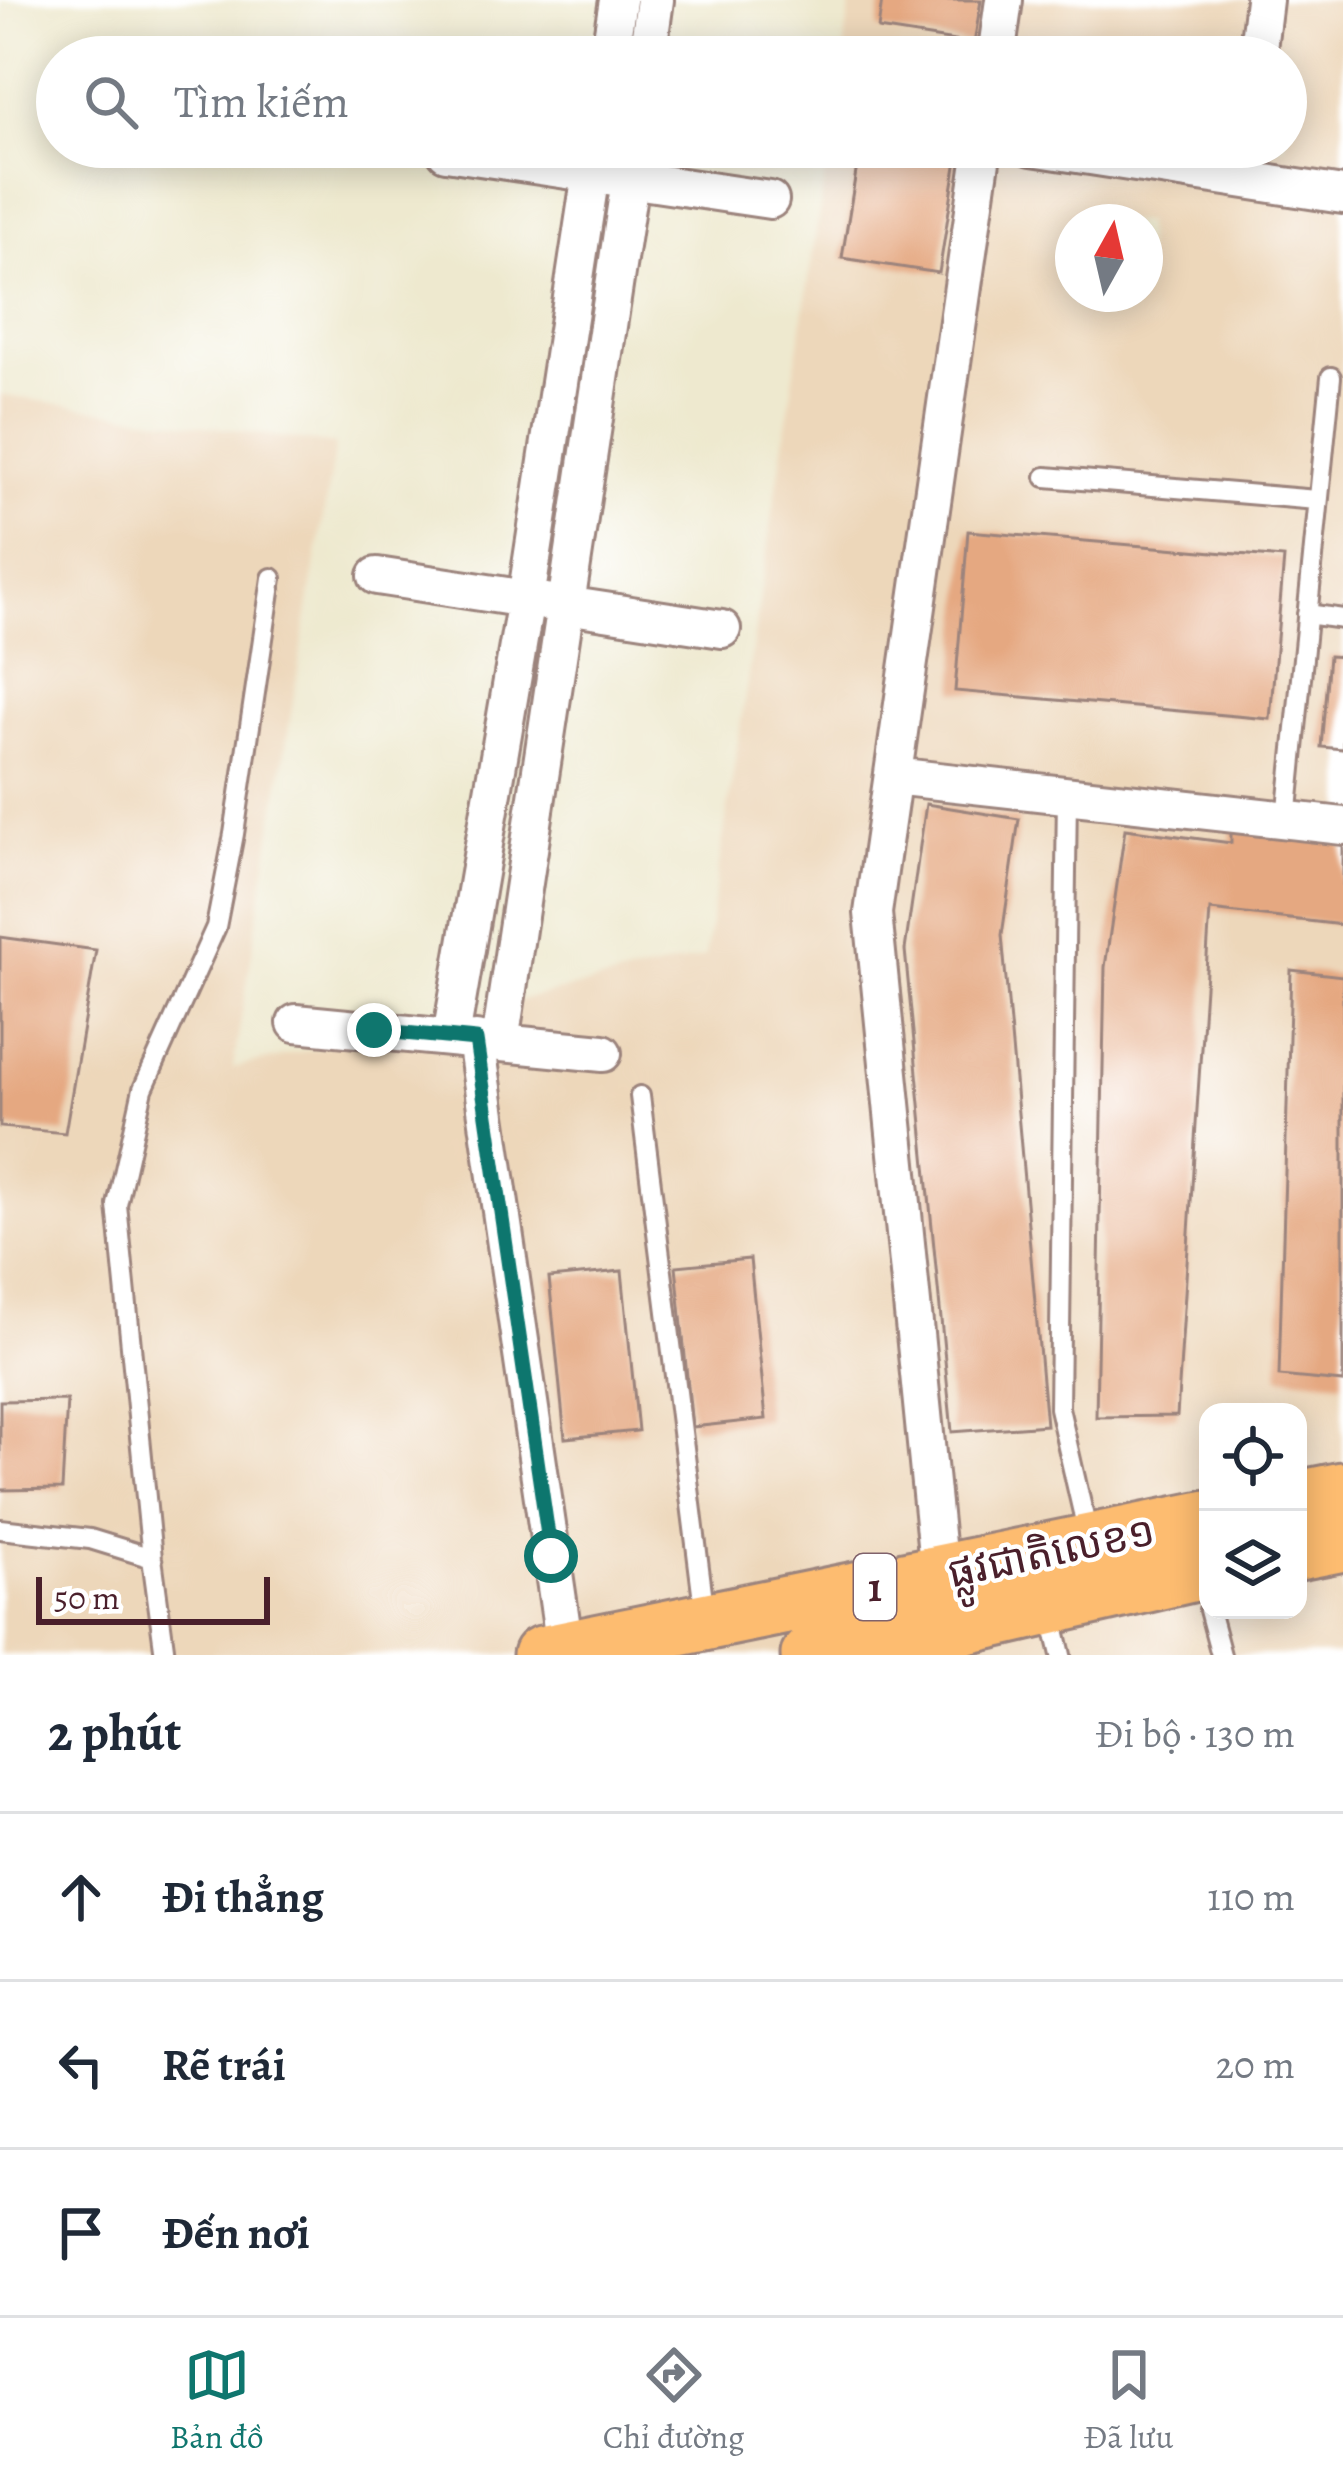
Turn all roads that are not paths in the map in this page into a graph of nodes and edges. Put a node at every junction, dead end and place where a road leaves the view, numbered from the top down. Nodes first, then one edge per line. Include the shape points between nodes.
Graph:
1 (618, 0) edge
2 (655, 0) edge
3 (1004, 0) edge
4 (1264, 0) edge
5 (612, 36) edge
6 (650, 36) edge
7 (999, 36) edge
8 (1260, 36) edge
9 (592, 168) edge
10 (631, 168) edge
11 (651, 168) edge
12 (980, 168) edge
13 (1259, 168) edge
14 (1343, 195) edge
15 (770, 200) dead end
16 (1331, 376) dead end
17 (1046, 477) dead end
18 (1317, 500) junction
19 (377, 576) dead end
20 (272, 578) dead end
21 (526, 599) junction
22 (567, 605) junction
23 (1306, 614) junction
24 (1343, 619) edge
25 (722, 629) dead end
26 (893, 776) junction
27 (1067, 795) junction
28 (1286, 819) junction
29 (1343, 826) edge
30 (296, 1023) dead end
31 (476, 1039) junction
32 (604, 1053) dead end
33 (640, 1096) dead end
34 (1343, 1491) edge
35 (1307, 1498) edge
36 (0, 1528) edge
37 (1343, 1542) edge
38 (1090, 1543) junction
39 (1307, 1549) edge
40 (152, 1558) junction
41 (1199, 1573) edge
42 (939, 1574) junction
43 (1199, 1578) edge
44 (1214, 1619) edge
45 (705, 1622) junction
46 (1055, 1630) edge
47 (558, 1654) edge
48 (165, 1655) edge
49 (810, 1655) edge
50 (1221, 1655) edge

1 - 5 street
2 - 6 street
3 - 7 street
4 - 8 street
9 - 21 street
10 - 22 street
11 - 15 street
12 - 26 street
13 - 14 street
16 - 18 lane
17 - 18 lane
18 - 23 lane
19 - 21 street
20 - 40 lane via 216,927 143,1089 117,1205
21 - 22 street
21 - 31 street
22 - 25 street
22 - 31 street
23 - 24 lane
23 - 28 lane
26 - 27 street
26 - 42 street via 873,913
27 - 28 street
27 - 38 lane via 1059,1408
28 - 29 street
30 - 31 street
31 - 32 street
31 - 47 street
33 - 45 lane
34 - 35 highway
36 - 40 lane via 90,1539
37 - 39 highway
38 - 41 highway, ផ្លូវជាតិលេខ១ / 1
38 - 42 highway, ផ្លូវជាតិលេខ១ / 1
40 - 48 lane
42 - 45 highway, ផ្លូវជាតិលេខ១ / 1
43 - 46 highway, ផ្លូវជាតិលេខ១ / 1
44 - 50 lane
45 - 47 highway, ផ្លូវជាតិលេខ១ / 1
46 - 49 highway, ផ្លូវជាតិលេខ១ / 1

